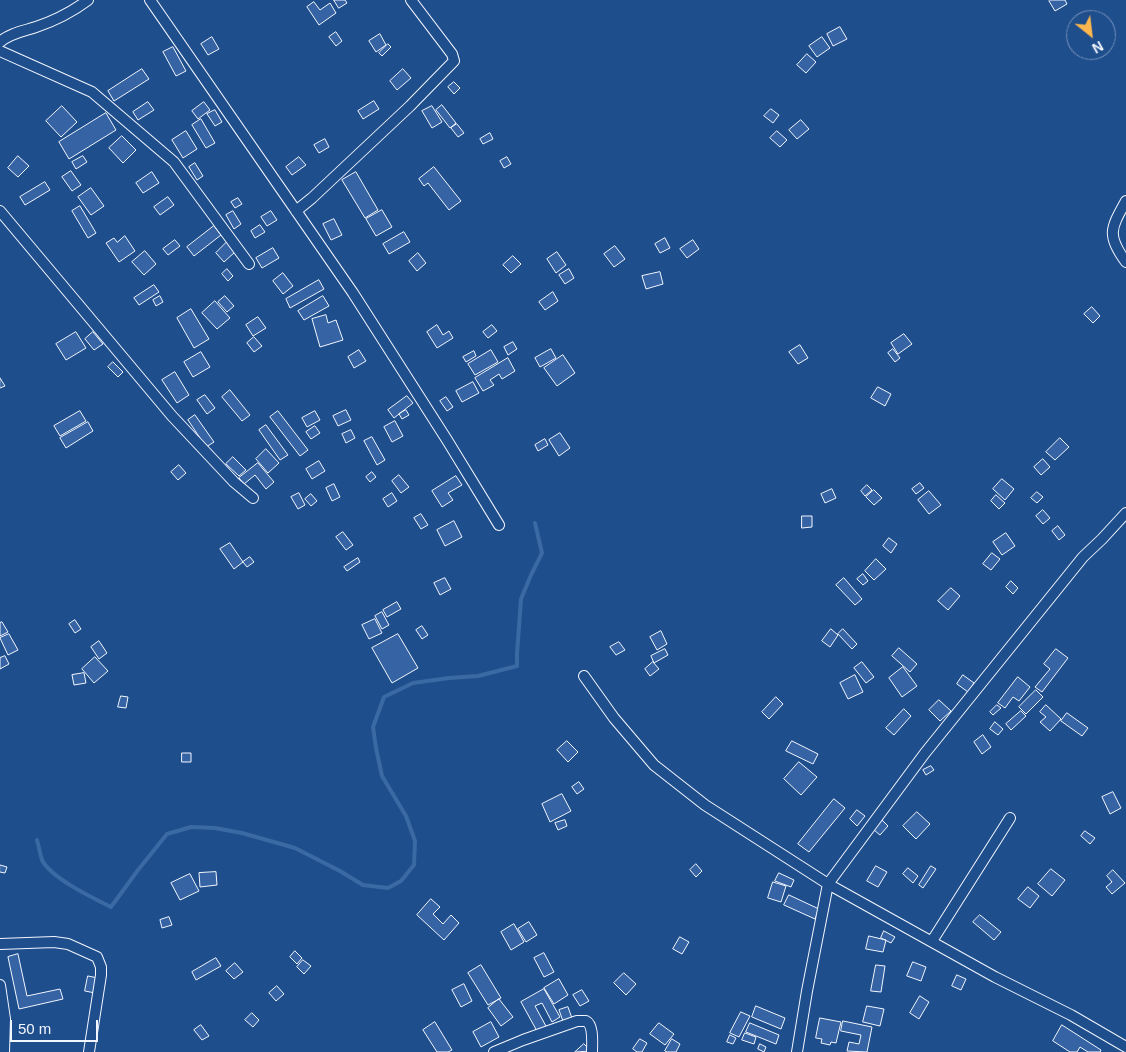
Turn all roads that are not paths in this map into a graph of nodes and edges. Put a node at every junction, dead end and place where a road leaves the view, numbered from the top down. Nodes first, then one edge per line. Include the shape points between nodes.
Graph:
1 (88, 0) edge
2 (150, 0) edge
3 (411, 0) edge
4 (0, 42) edge
5 (0, 51) edge
6 (1126, 201) edge
7 (0, 211) edge
8 (296, 211) junction
9 (1126, 262) edge
10 (249, 264) dead end
11 (253, 498) dead end
12 (1126, 513) edge
13 (499, 525) dead end
14 (584, 676) dead end
15 (1010, 818) dead end
16 (828, 884) junction
17 (932, 941) junction
18 (0, 944) edge
19 (0, 986) edge
20 (1126, 1047) edge
21 (4, 1052) edge
22 (88, 1052) edge
23 (494, 1052) edge
24 (592, 1052) edge
25 (797, 1052) edge

1 - 4 street via 53,21 17,32
2 - 8 street
3 - 8 street via 454,61
5 - 10 street via 100,98 174,162
6 - 9 street via 1112,231 1114,242
7 - 11 street via 172,416
8 - 13 street via 359,301
12 - 16 street via 1083,557 925,753
14 - 16 street via 654,765 705,805
15 - 17 street
16 - 17 street
16 - 25 street
17 - 20 street
18 - 22 street via 54,942 68,944 97,957 101,967
19 - 21 street via 5,1020
23 - 24 street via 577,1021 585,1021 592,1028

